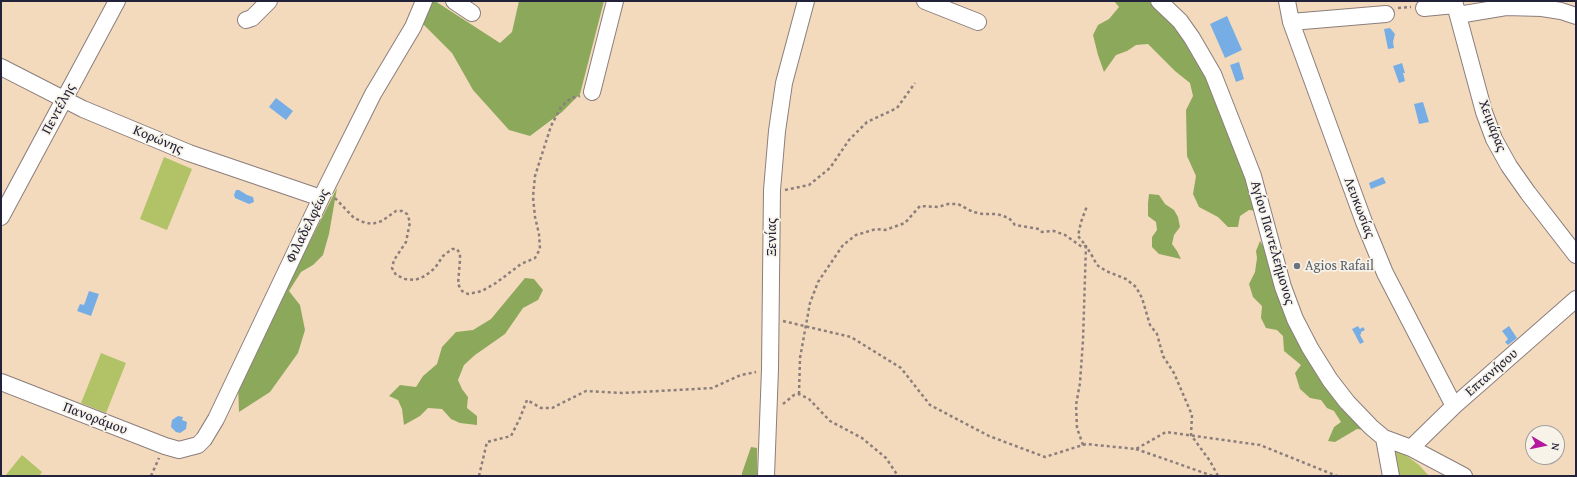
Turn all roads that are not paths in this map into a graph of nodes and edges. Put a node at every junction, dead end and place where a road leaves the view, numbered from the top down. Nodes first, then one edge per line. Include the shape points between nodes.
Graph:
1 (117, 1) edge
2 (269, 1) edge
3 (424, 1) edge
4 (454, 1) edge
5 (615, 1) edge
6 (806, 1) edge
7 (925, 1) edge
8 (1159, 1) edge
9 (1287, 1) edge
10 (1456, 7) edge
11 (1424, 8) dead end
12 (472, 13) dead end
13 (1386, 14) dead end
14 (1576, 16) edge
15 (246, 20) dead end
16 (978, 22) dead end
17 (1291, 22) junction
18 (1, 67) edge
19 (592, 92) road end
20 (64, 100) junction
21 (324, 191) junction
22 (1, 217) edge
23 (1576, 255) edge
24 (1576, 299) edge
25 (1, 382) edge
26 (1454, 406) junction
27 (1384, 438) junction
28 (191, 448) joint
29 (1411, 448) junction
30 (766, 476) edge
31 (1391, 476) edge
32 (1464, 476) edge

1 - 20 street, Πεντέλης
2 - 15 street via 252,18
3 - 21 street, Φιλαδελφέως via 413,27 372,94
4 - 12 street
5 - 19 street
6 - 30 street, Ξενίας via 784,83 777,130 772,190
7 - 16 street
8 - 27 street, Αγίου Παντελεήμονος via 1180,21 1213,74 1253,176 1283,287 1310,348 1347,402
9 - 17 street, Λευκωσίας
10 - 11 street
10 - 14 street via 1542,8
10 - 23 street, Χειμάρας via 1484,112 1494,139 1528,193
13 - 17 street
17 - 26 street, Λευκωσίας via 1385,273
18 - 20 street, Κορώνης
20 - 21 street, Κορώνης via 189,153
20 - 22 street, Πεντέλης
21 - 28 street, Φιλαδελφέως via 216,419 204,439
24 - 26 street, Επτανήσου
25 - 28 street, Πανοράμου via 165,446 179,450
26 - 29 street, Επτανήσου
27 - 29 street, Αγίου Παντελεήμονος
27 - 31 street
29 - 32 street, Αγίου Παντελεήμονος

